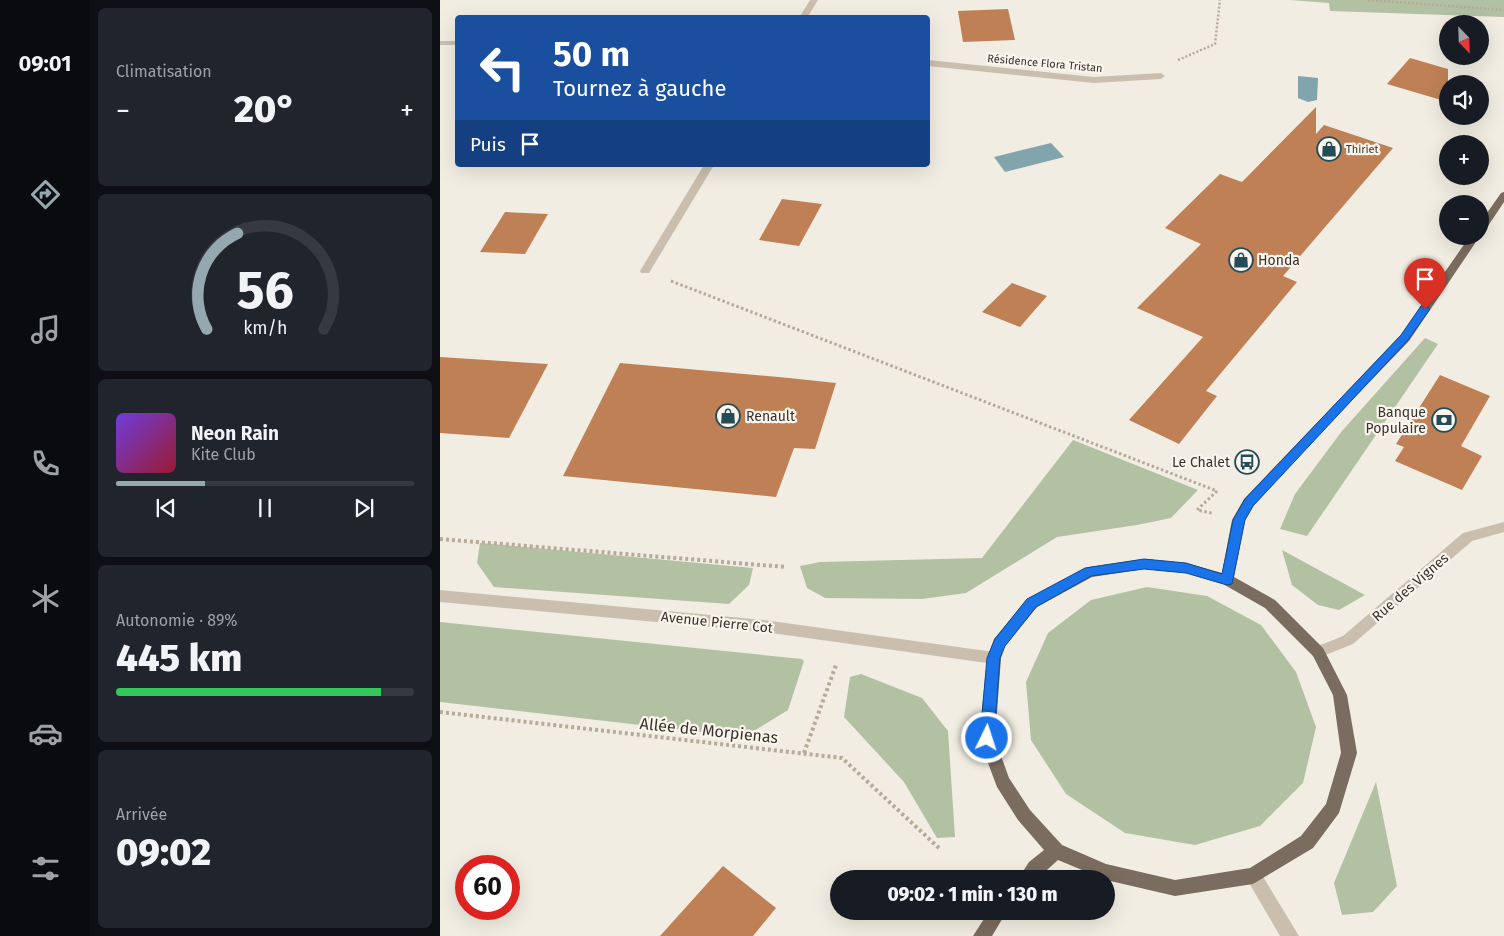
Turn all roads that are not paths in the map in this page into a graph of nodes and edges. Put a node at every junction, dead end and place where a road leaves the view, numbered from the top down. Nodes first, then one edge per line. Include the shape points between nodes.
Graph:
1 (814, 0) edge
2 (805, 15) edge
3 (440, 43) edge
4 (455, 43) edge
5 (930, 63) edge
6 (1161, 76) road end
7 (708, 167) edge
8 (1504, 196) edge
9 (1489, 217) edge
10 (1470, 245) edge
11 (645, 271) road end
12 (1504, 527) edge
13 (1227, 580) junction
14 (440, 596) edge
15 (1318, 652) junction
16 (994, 658) junction
17 (1056, 851) junction
18 (1033, 870) edge
19 (1254, 876) junction
20 (993, 920) edge
21 (982, 936) edge
22 (1290, 936) edge

1 - 2 street
3 - 4 street
5 - 6 street, Résidence Flora Tristan via 1094,80
7 - 11 street
8 - 9 main road
10 - 13 main road via 1405,338 1249,502 1239,520
12 - 15 street, Rue des Vignes via 1468,537 1348,640
13 - 15 main road via 1270,604
13 - 16 main road via 1186,568 1144,564 1089,572 1032,603 999,643
14 - 16 street, Avenue Pierre Cot via 764,626
15 - 19 main road via 1340,695 1349,753 1333,808 1307,842
16 - 17 main road via 987,738 1003,782 1024,815
17 - 18 main road
17 - 19 main road via 1106,872 1175,888
19 - 22 street
20 - 21 main road

